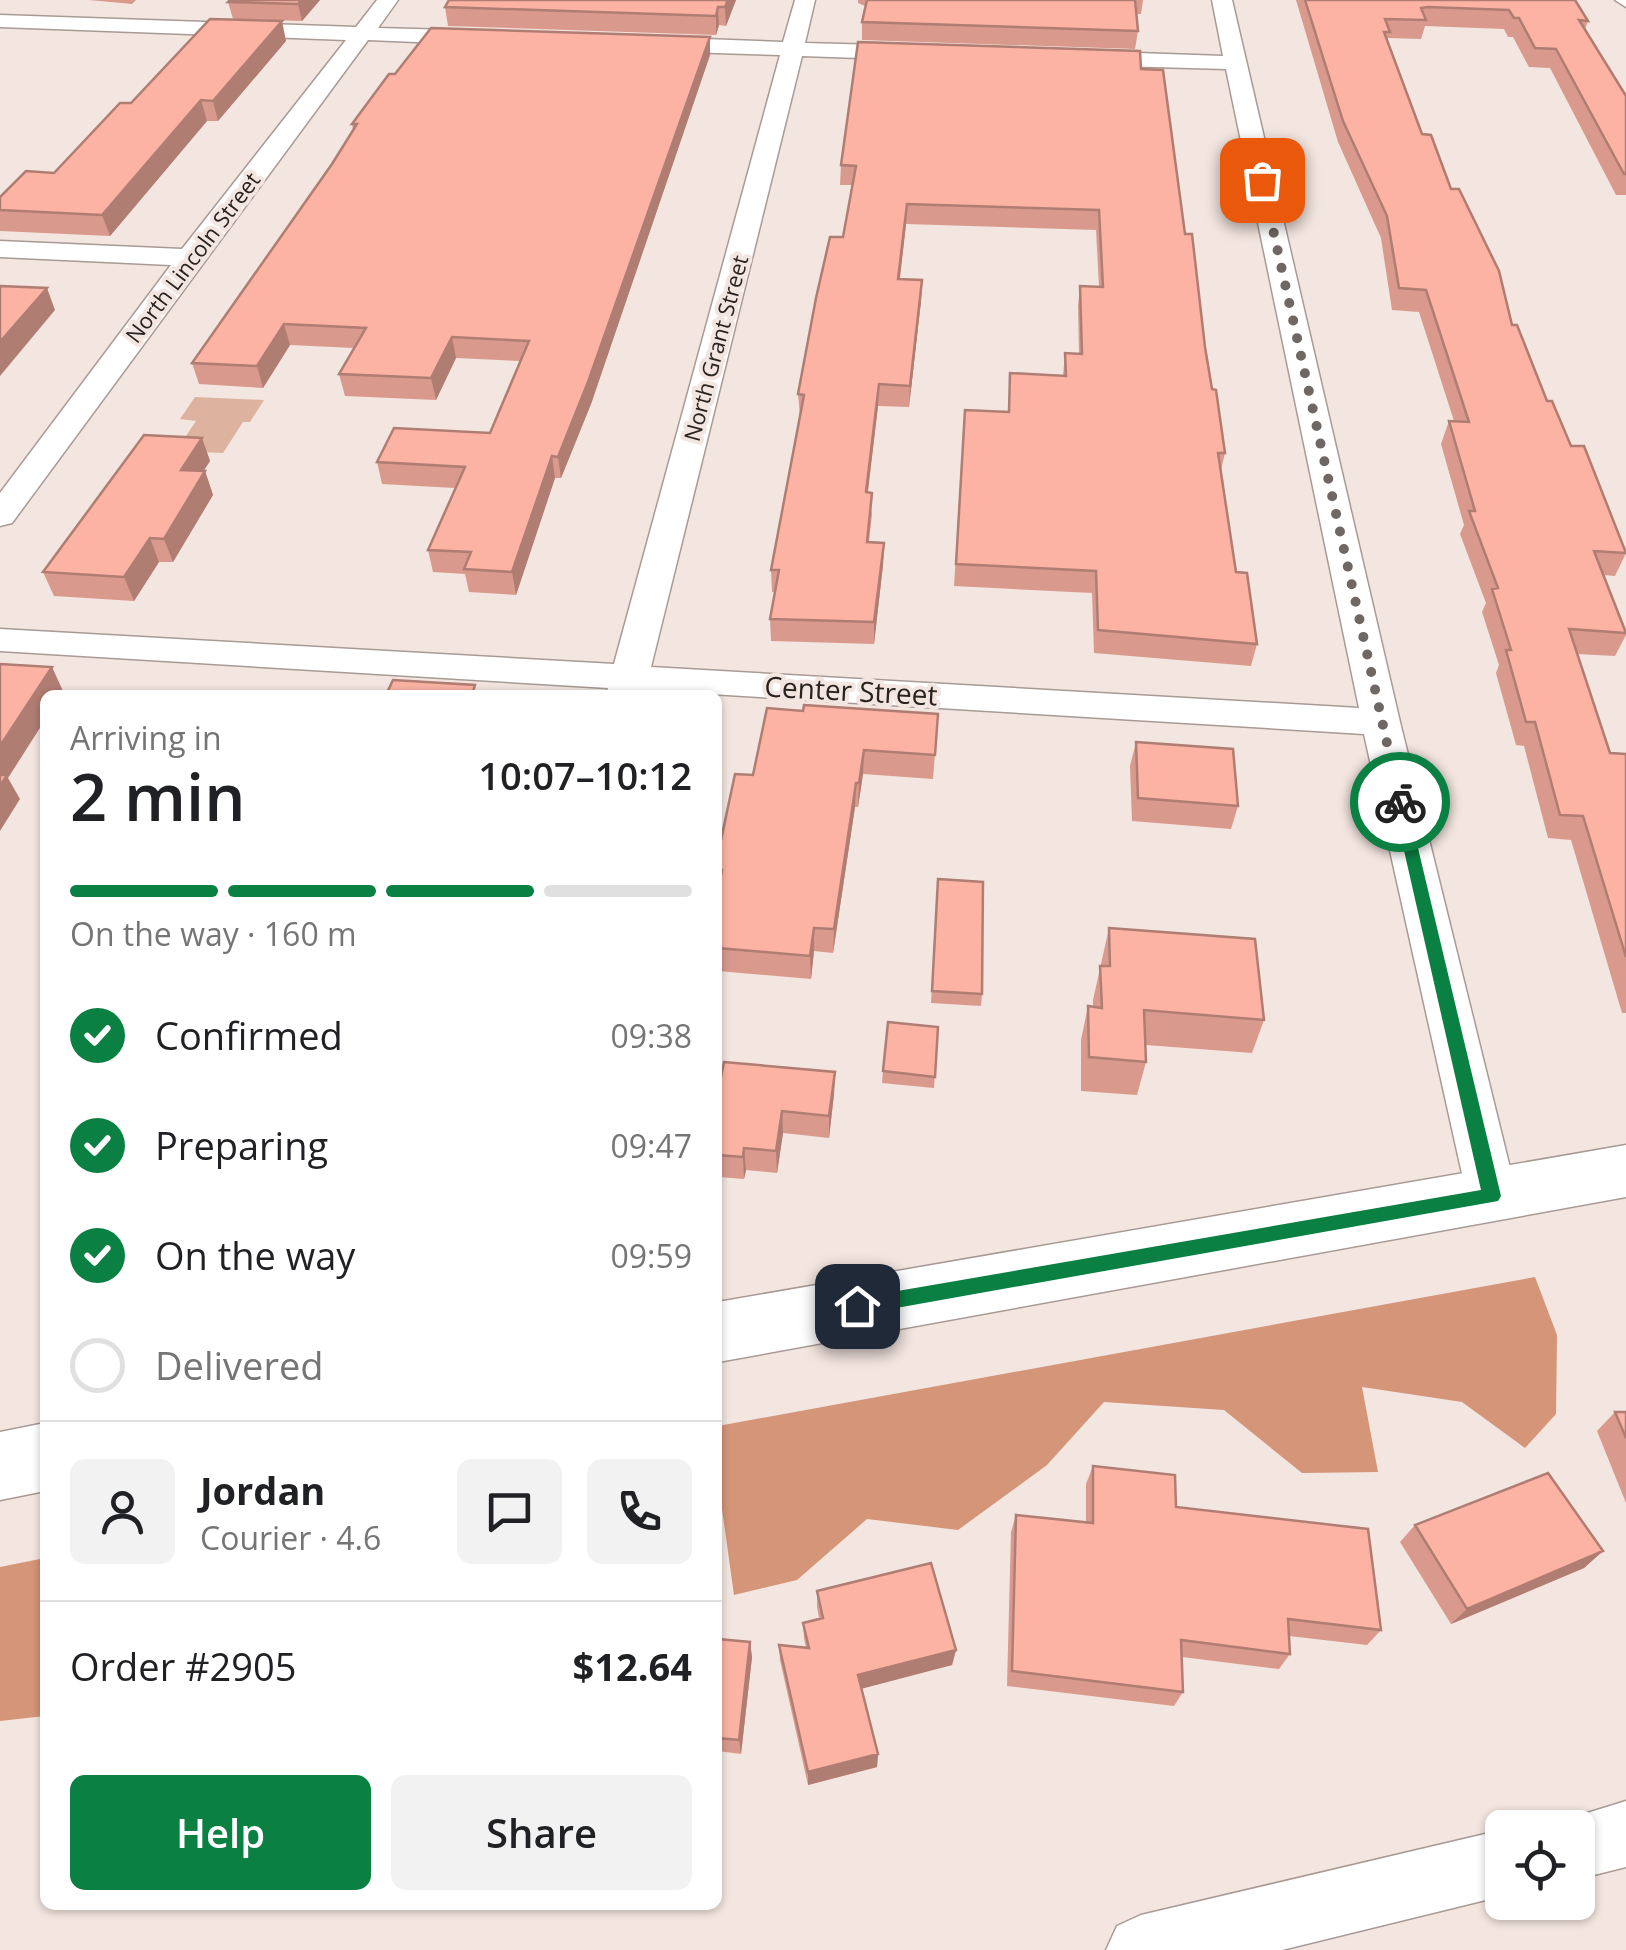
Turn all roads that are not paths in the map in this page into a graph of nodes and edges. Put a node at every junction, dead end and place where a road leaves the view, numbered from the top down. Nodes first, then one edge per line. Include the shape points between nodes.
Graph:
1 (388, 0) edge
2 (805, 0) edge
3 (1222, 0) edge
4 (0, 21) edge
5 (363, 33) junction
6 (508, 38) edge
7 (624, 43) edge
8 (792, 49) junction
9 (933, 54) edge
10 (1066, 58) edge
11 (1236, 64) junction
12 (0, 250) edge
13 (190, 258) junction
14 (0, 516) edge
15 (0, 640) edge
16 (627, 686) edge
17 (711, 690) edge
18 (722, 691) edge
19 (1381, 722) junction
20 (1626, 1171) edge
21 (1492, 1196) junction
22 (722, 1331) edge
23 (40, 1458) edge
24 (0, 1466) edge
25 (1626, 1834) edge
26 (1595, 1842) edge
27 (1485, 1868) edge
28 (1141, 1950) edge

1 - 5 street, North Lincoln Street
2 - 8 street, North Grant Street
3 - 11 street
4 - 5 street
5 - 6 street
5 - 13 street, North Lincoln Street
7 - 8 street
8 - 9 street
8 - 16 street, North Grant Street
10 - 11 street
11 - 19 street
12 - 13 street
13 - 14 street, North Lincoln Street
15 - 16 street, Center Street
16 - 17 street, Center Street
18 - 19 street, Center Street
19 - 21 street
20 - 21 main road
21 - 22 main road
23 - 24 main road
25 - 26 street
27 - 28 street

